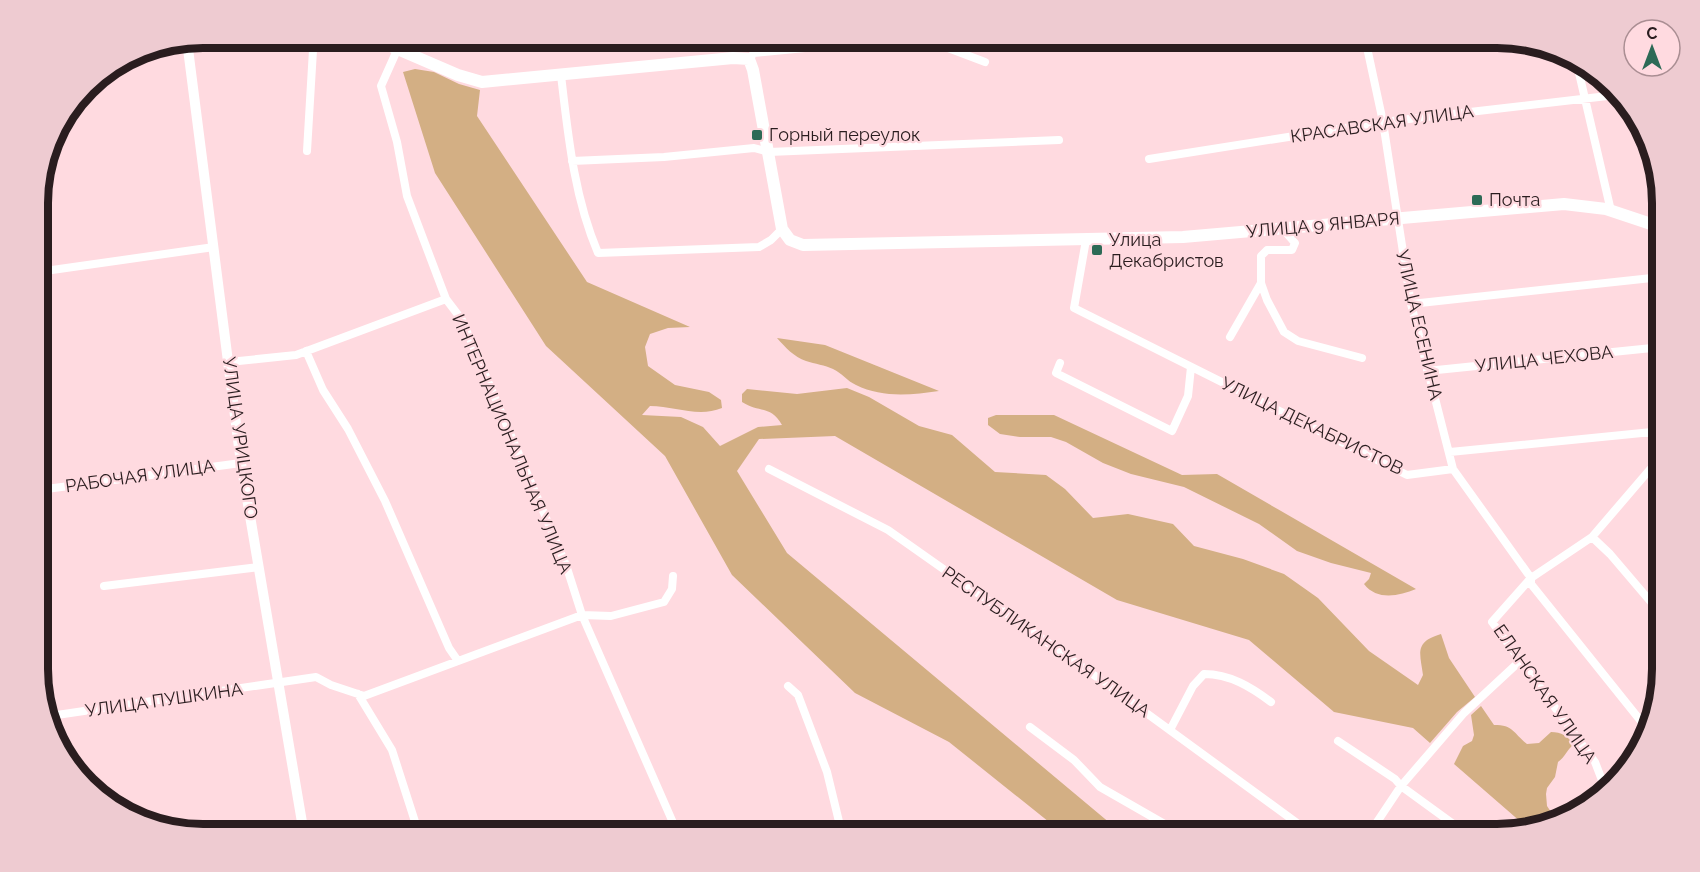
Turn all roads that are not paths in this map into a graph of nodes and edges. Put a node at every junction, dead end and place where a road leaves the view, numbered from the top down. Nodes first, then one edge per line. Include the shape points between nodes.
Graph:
1 (314, 48) edge
2 (398, 48) joint
3 (754, 48) edge
4 (817, 48) edge
5 (948, 48) edge
6 (1367, 48) edge
7 (188, 49) edge
8 (751, 56) junction
9 (985, 62) dead end
10 (1579, 72) edge
11 (561, 75) junction
12 (1608, 96) edge
13 (1585, 98) junction
14 (1383, 122) junction
15 (1059, 140) dead end
16 (307, 151) dead end
17 (769, 152) junction
18 (1149, 159) dead end
19 (572, 160) junction
20 (1611, 211) junction
21 (1396, 218) junction
22 (1652, 224) edge
23 (1282, 228) junction
24 (782, 229) junction
25 (1086, 240) junction
26 (214, 247) junction
27 (48, 271) edge
28 (1652, 278) edge
29 (1261, 283) junction
30 (446, 299) junction
31 (1411, 304) junction
32 (1230, 337) dead end
33 (1652, 347) edge
34 (306, 351) junction
35 (1362, 358) dead end
36 (229, 362) junction
37 (1060, 363) dead end
38 (1191, 367) junction
39 (1427, 371) junction
40 (1652, 433) edge
41 (1450, 452) junction
42 (241, 463) junction
43 (1652, 468) edge
44 (769, 469) dead end
45 (1454, 469) junction
46 (48, 489) edge
47 (1592, 537) junction
48 (259, 567) junction
49 (673, 576) dead end
50 (1531, 578) junction
51 (104, 586) dead end
52 (1652, 603) edge
53 (582, 615) junction
54 (458, 661) junction
55 (1520, 661) junction
56 (279, 684) junction
57 (788, 686) dead end
58 (358, 694) junction
59 (1271, 702) dead end
60 (55, 715) edge
61 (1642, 723) edge
62 (1030, 727) dead end
63 (1170, 730) junction
64 (1338, 741) dead end
65 (1602, 782) edge
66 (1401, 786) junction
67 (302, 824) edge
68 (416, 824) edge
69 (674, 824) edge
70 (839, 824) edge
71 (1165, 824) edge
72 (1298, 824) edge
73 (1376, 824) edge
74 (1453, 824) edge

1 - 16 street
2 - 11 main road via 482,82
2 - 30 street, ИНТЕРНАЦИОНАЛЬНАЯ УЛИЦА via 381,86 407,196
3 - 8 street
4 - 8 street
5 - 9 street
6 - 14 street, УЛИЦА ЕСЕНИНА
7 - 26 street, УЛИЦА УРИЦКОГО
8 - 11 main road
8 - 17 main road
10 - 13 street
11 - 19 street
12 - 13 street, КРАСАВСКАЯ УЛИЦА
13 - 14 street, КРАСАВСКАЯ УЛИЦА
13 - 20 street
14 - 18 street, КРАСАВСКАЯ УЛИЦА
14 - 21 street, УЛИЦА ЕСЕНИНА
15 - 17 street
17 - 19 street via 754,148 664,157
17 - 24 main road
19 - 24 street via 587,227 598,253 759,247
20 - 21 main road, УЛИЦА 9 ЯНВАРЯ via 1564,204
20 - 22 main road, УЛИЦА 9 ЯНВАРЯ
21 - 23 main road, УЛИЦА 9 ЯНВАРЯ
21 - 31 street, УЛИЦА ЕСЕНИНА
23 - 25 main road, УЛИЦА 9 ЯНВАРЯ
23 - 29 street via 1294,243 1292,250 1267,250 1261,256
24 - 25 main road, УЛИЦА 9 ЯНВАРЯ via 790,240 802,245
25 - 38 street, УЛИЦА ДЕКАБРИСТОВ via 1074,308
26 - 27 street
26 - 36 street, УЛИЦА УРИЦКОГО
28 - 31 street
29 - 32 street
29 - 35 street via 1284,332 1298,341
30 - 34 street
30 - 53 street, ИНТЕРНАЦИОНАЛЬНАЯ УЛИЦА via 462,320 566,564
31 - 39 street, УЛИЦА ЕСЕНИНА
33 - 39 street, УЛИЦА ЧЕХОВА
34 - 36 street
34 - 54 street via 323,390 385,501
36 - 42 street, УЛИЦА УРИЦКОГО
37 - 38 street via 1056,373 1172,431 1188,396
38 - 45 street, УЛИЦА ДЕКАБРИСТОВ via 1407,475
39 - 41 street, УЛИЦА ЕСЕНИНА
40 - 41 street
41 - 45 street, УЛИЦА ЕСЕНИНА
42 - 46 street, РАБОЧАЯ УЛИЦА
42 - 48 street, УЛИЦА УРИЦКОГО
43 - 47 street
44 - 63 street, РЕСПУБЛИКАНСКАЯ УЛИЦА via 888,530
45 - 50 street
47 - 50 street
47 - 52 street
48 - 51 street
48 - 56 street, УЛИЦА УРИЦКОГО
49 - 53 street via 672,589 664,602 611,616
50 - 55 street, ЕЛАНСКАЯ УЛИЦА via 1492,622
50 - 61 street via 1557,618
53 - 54 street
53 - 69 street, ИНТЕРНАЦИОНАЛЬНАЯ УЛИЦА
54 - 58 street via 364,696
55 - 65 street, ЕЛАНСКАЯ УЛИЦА via 1595,762
55 - 66 street via 1464,713
56 - 58 street, УЛИЦА ПУШКИНА via 316,677
56 - 60 street, УЛИЦА ПУШКИНА
56 - 67 street, УЛИЦА УРИЦКОГО
57 - 70 street via 798,694 827,772
58 - 68 street via 392,750
59 - 63 street via 1236,680 1204,674 1193,686
62 - 71 street via 1074,760 1100,787
63 - 72 street, РЕСПУБЛИКАНСКАЯ УЛИЦА
64 - 66 street via 1395,778
66 - 73 street
66 - 74 street

